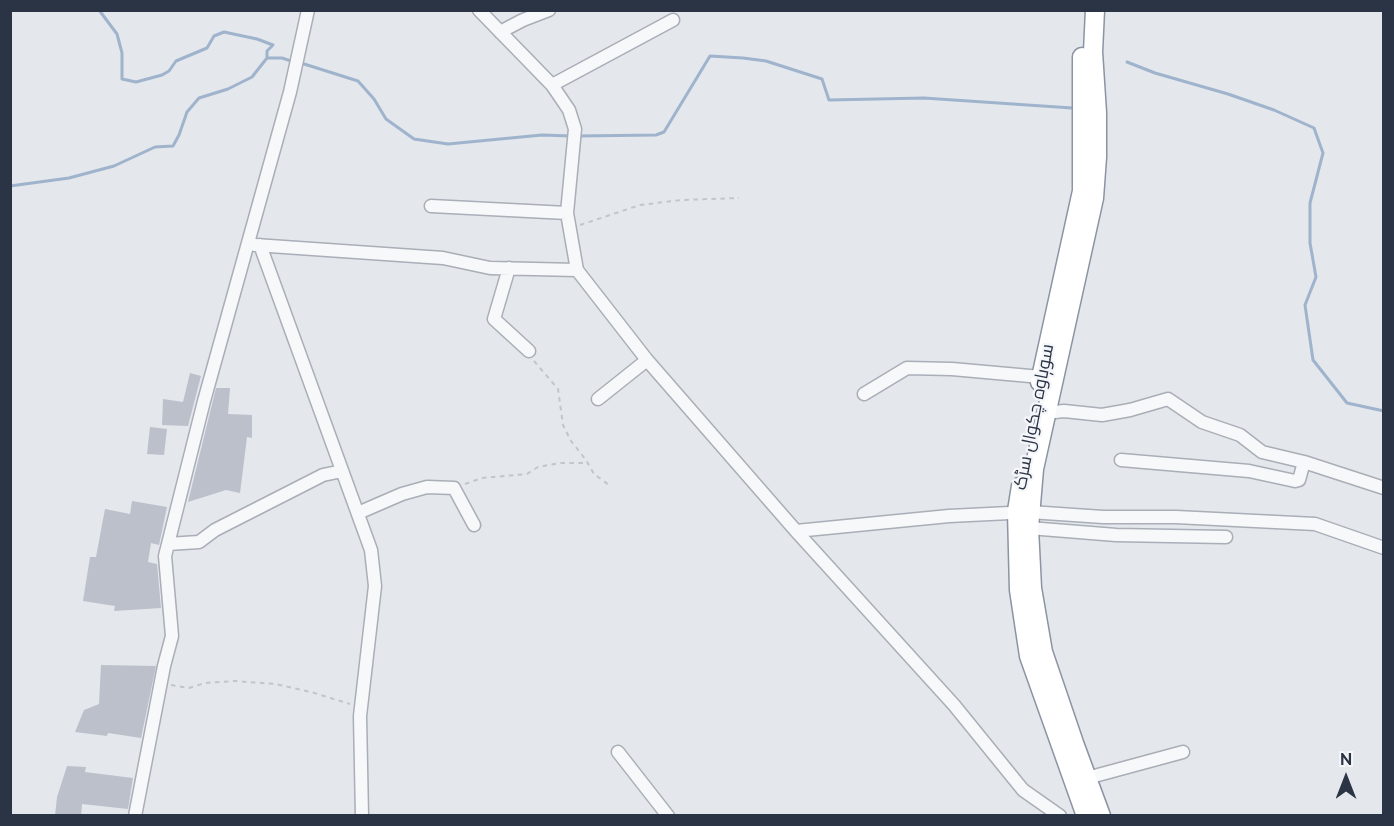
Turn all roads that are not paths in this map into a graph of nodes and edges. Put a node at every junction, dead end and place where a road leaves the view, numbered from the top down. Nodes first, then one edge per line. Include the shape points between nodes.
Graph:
1 (308, 10) edge
2 (479, 10) edge
3 (549, 10) edge
4 (1084, 10) edge
5 (1095, 10) edge
6 (673, 20) dead end
7 (500, 32) junction
8 (552, 85) junction
9 (431, 206) dead end
10 (567, 213) junction
11 (254, 245) junction
12 (509, 268) junction
13 (577, 270) junction
14 (529, 351) road end
15 (647, 360) junction
16 (1041, 377) junction
17 (864, 394) dead end
18 (598, 399) dead end
19 (1046, 413) junction
20 (1121, 460) dead end
21 (1304, 462) junction
22 (342, 471) junction
23 (1383, 488) edge
24 (358, 513) junction
25 (1026, 517) junction
26 (474, 525) dead end
27 (796, 531) junction
28 (1226, 537) dead end
29 (168, 544) junction
30 (1383, 548) edge
31 (618, 752) dead end
32 (1184, 752) dead end
33 (1087, 778) junction
34 (135, 816) edge
35 (362, 816) edge
36 (668, 816) edge
37 (1060, 816) edge
38 (1086, 816) edge
39 (1101, 816) edge

1 - 11 street
2 - 7 street
3 - 7 street
4 - 16 highway, سوہاوہ چکوال سڑک via 1082,191
5 - 19 highway via 1094,198
6 - 8 street
7 - 8 street
8 - 10 street via 569,110 575,129
9 - 10 street
10 - 13 street
11 - 12 street via 443,258
11 - 22 street
11 - 29 street via 204,401
12 - 13 street
12 - 14 street via 494,319
13 - 15 street
15 - 18 street
15 - 27 street
16 - 17 street via 907,368
16 - 25 highway, سوہاوہ چکوال سڑک via 1022,472
19 - 21 street via 1102,415 1168,399 1202,422 1240,435 1262,452
19 - 25 highway
20 - 21 street via 1249,471 1295,481 1299,480
21 - 23 street
22 - 24 street
22 - 29 street via 323,475 199,542
24 - 26 street via 427,487 454,488
24 - 35 street via 371,550 375,586 361,708
25 - 27 street via 948,516
25 - 28 street via 1116,535
25 - 30 street via 1176,517 1315,524
25 - 33 highway via 1043,652
25 - 38 highway, سوہاوہ چکوال سڑک via 1019,590 1029,656
27 - 37 street via 954,705 1023,790
29 - 34 street via 165,556 172,636
31 - 36 street
32 - 33 street
33 - 39 highway

